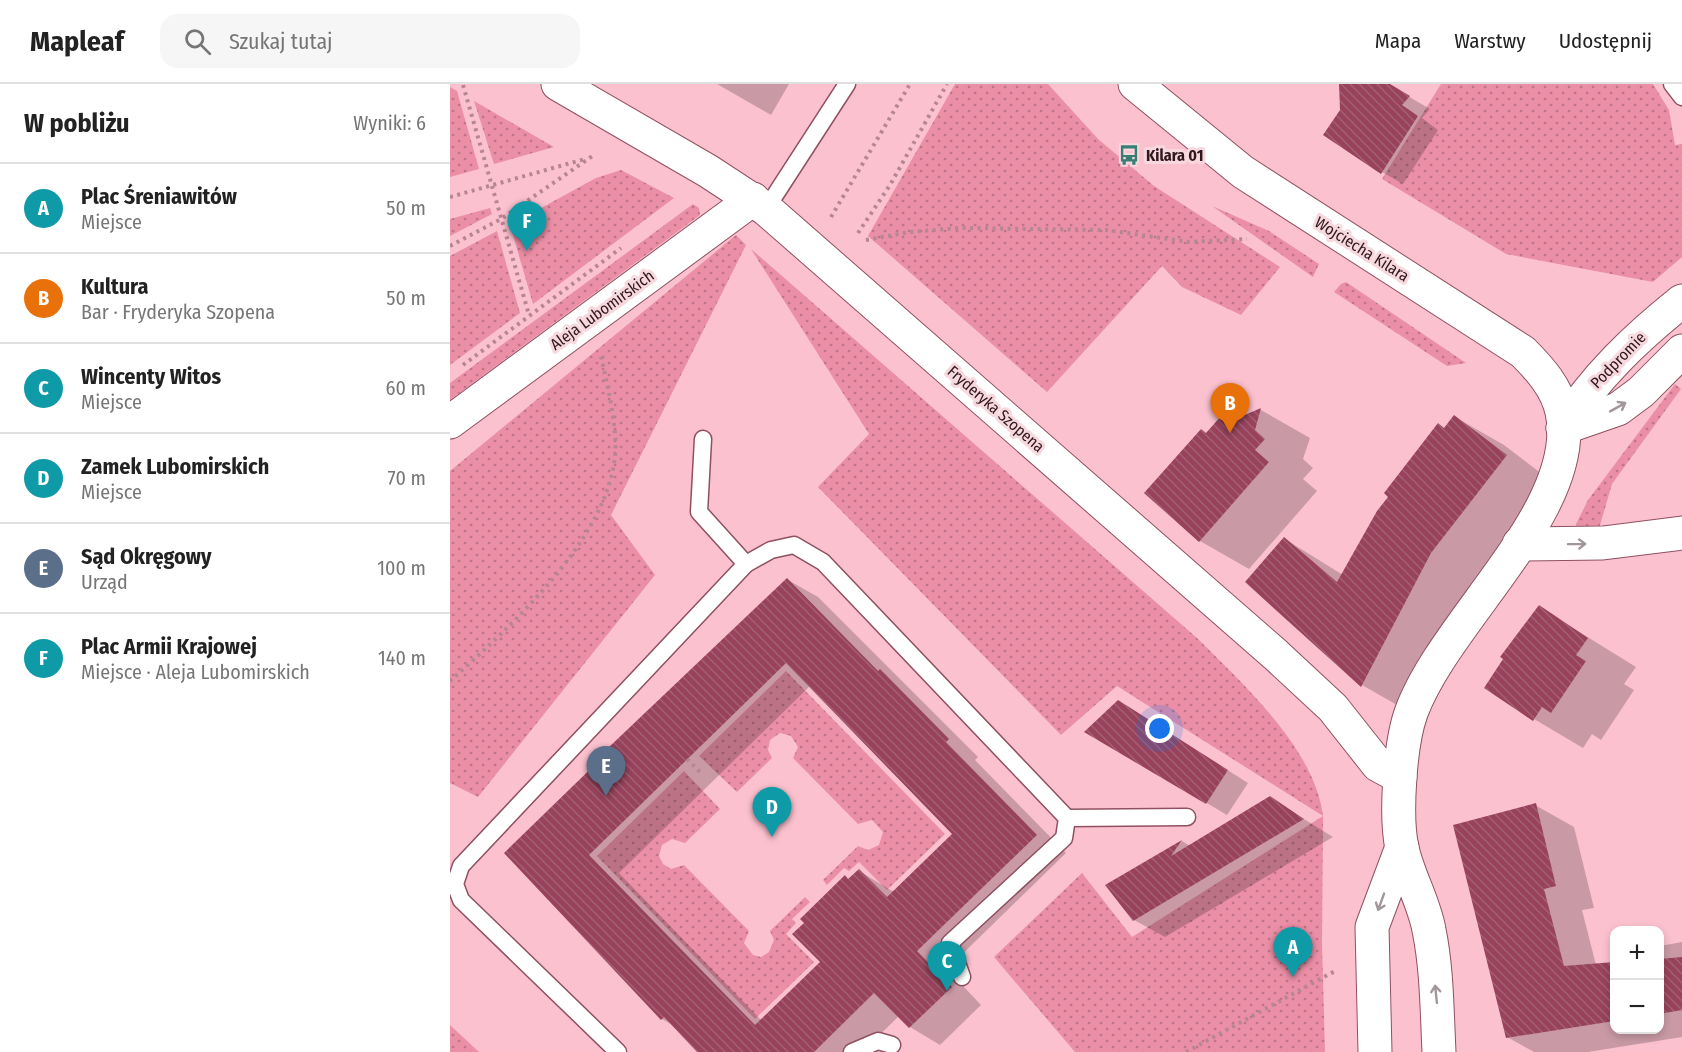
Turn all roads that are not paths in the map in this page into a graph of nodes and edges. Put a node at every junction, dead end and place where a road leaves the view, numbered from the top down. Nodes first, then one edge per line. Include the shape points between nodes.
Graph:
1 (558, 84) edge
2 (846, 84) edge
3 (1135, 84) edge
4 (1672, 84) edge
5 (1682, 97) edge
6 (760, 204) junction
7 (1682, 301) edge
8 (1682, 351) edge
9 (450, 422) edge
10 (1563, 428) junction
11 (703, 440) dead end
12 (1682, 533) edge
13 (1519, 544) junction
14 (746, 564) junction
15 (1400, 777) junction
16 (1187, 817) dead end
17 (1067, 818) junction
18 (1402, 847) junction
19 (453, 883) edge
20 (962, 977) dead end
21 (892, 1045) dead end
22 (618, 1052) edge
23 (852, 1052) edge
24 (1375, 1052) edge
25 (1439, 1052) edge

1 - 6 street, Fryderyka Szopena
2 - 6 lane
3 - 10 street, Wojciecha Kilara via 1243,172 1523,352 1552,387 1562,411
4 - 5 lane
6 - 9 street, Aleja Lubomirskich via 591,318
6 - 15 street, Fryderyka Szopena via 1276,655 1333,708 1378,765
7 - 10 street, Podpromie via 1610,368 1582,398
10 -> 8 street, Podpromie via 1617,408 1657,378
10 - 13 street, Podpromie via 1559,471
11 - 14 lane via 699,512
13 -> 12 street via 1603,543
13 - 15 street, Podpromie via 1440,654 1411,712 1403,741
14 - 17 lane via 771,550 794,545 823,562
14 - 19 lane via 461,866
15 - 18 street, Podpromie
16 - 17 lane
17 - 20 lane via 1064,838 950,943
18 -> 24 street via 1372,927
25 -> 18 street via 1429,929
19 - 22 lane via 461,900
21 - 23 lane via 878,1041

